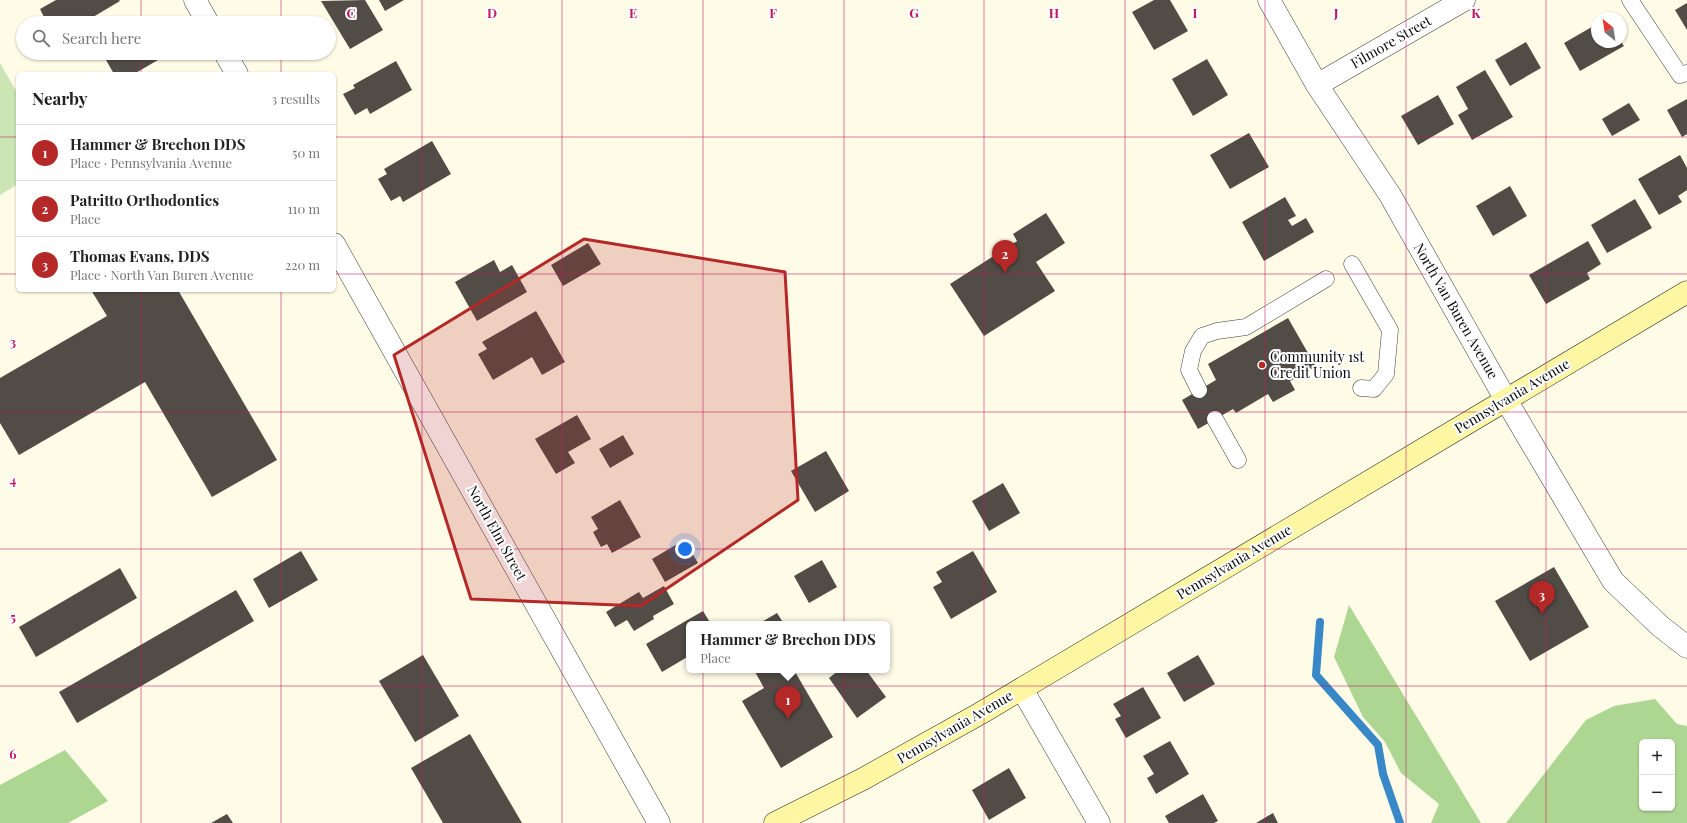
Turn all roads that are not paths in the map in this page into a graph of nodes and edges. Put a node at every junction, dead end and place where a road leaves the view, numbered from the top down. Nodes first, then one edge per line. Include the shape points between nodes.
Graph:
1 (195, 0) edge
2 (1269, 0) edge
3 (1464, 0) edge
4 (1630, 0) edge
5 (204, 16) edge
6 (229, 60) edge
7 (236, 72) edge
8 (1687, 73) edge
9 (1317, 85) junction
10 (336, 248) edge
11 (1352, 264) dead end
12 (1326, 279) dead end
13 (1687, 292) edge
14 (1361, 388) dead end
15 (1198, 390) dead end
16 (1506, 400) junction
17 (1215, 419) dead end
18 (1238, 460) dead end
19 (1687, 647) edge
20 (1022, 689) junction
21 (659, 823) edge
22 (775, 823) edge
23 (1099, 823) edge

1 - 5 street
2 - 9 street, North Van Buren Avenue
3 - 9 street, Filmore Street
4 - 8 lane via 1680,75
6 - 7 street
9 - 16 street, North Van Buren Avenue via 1390,195
10 - 21 street, North Elm Street
11 - 14 lane via 1390,330 1386,374 1374,388
12 - 15 lane via 1246,327 1202,336 1193,351 1189,370
13 - 16 main road, Pennsylvania Avenue
16 - 19 street, North Van Buren Avenue via 1613,581 1660,626
16 - 20 main road, Pennsylvania Avenue
17 - 18 lane
20 - 22 main road, Pennsylvania Avenue via 863,779
20 - 23 street

